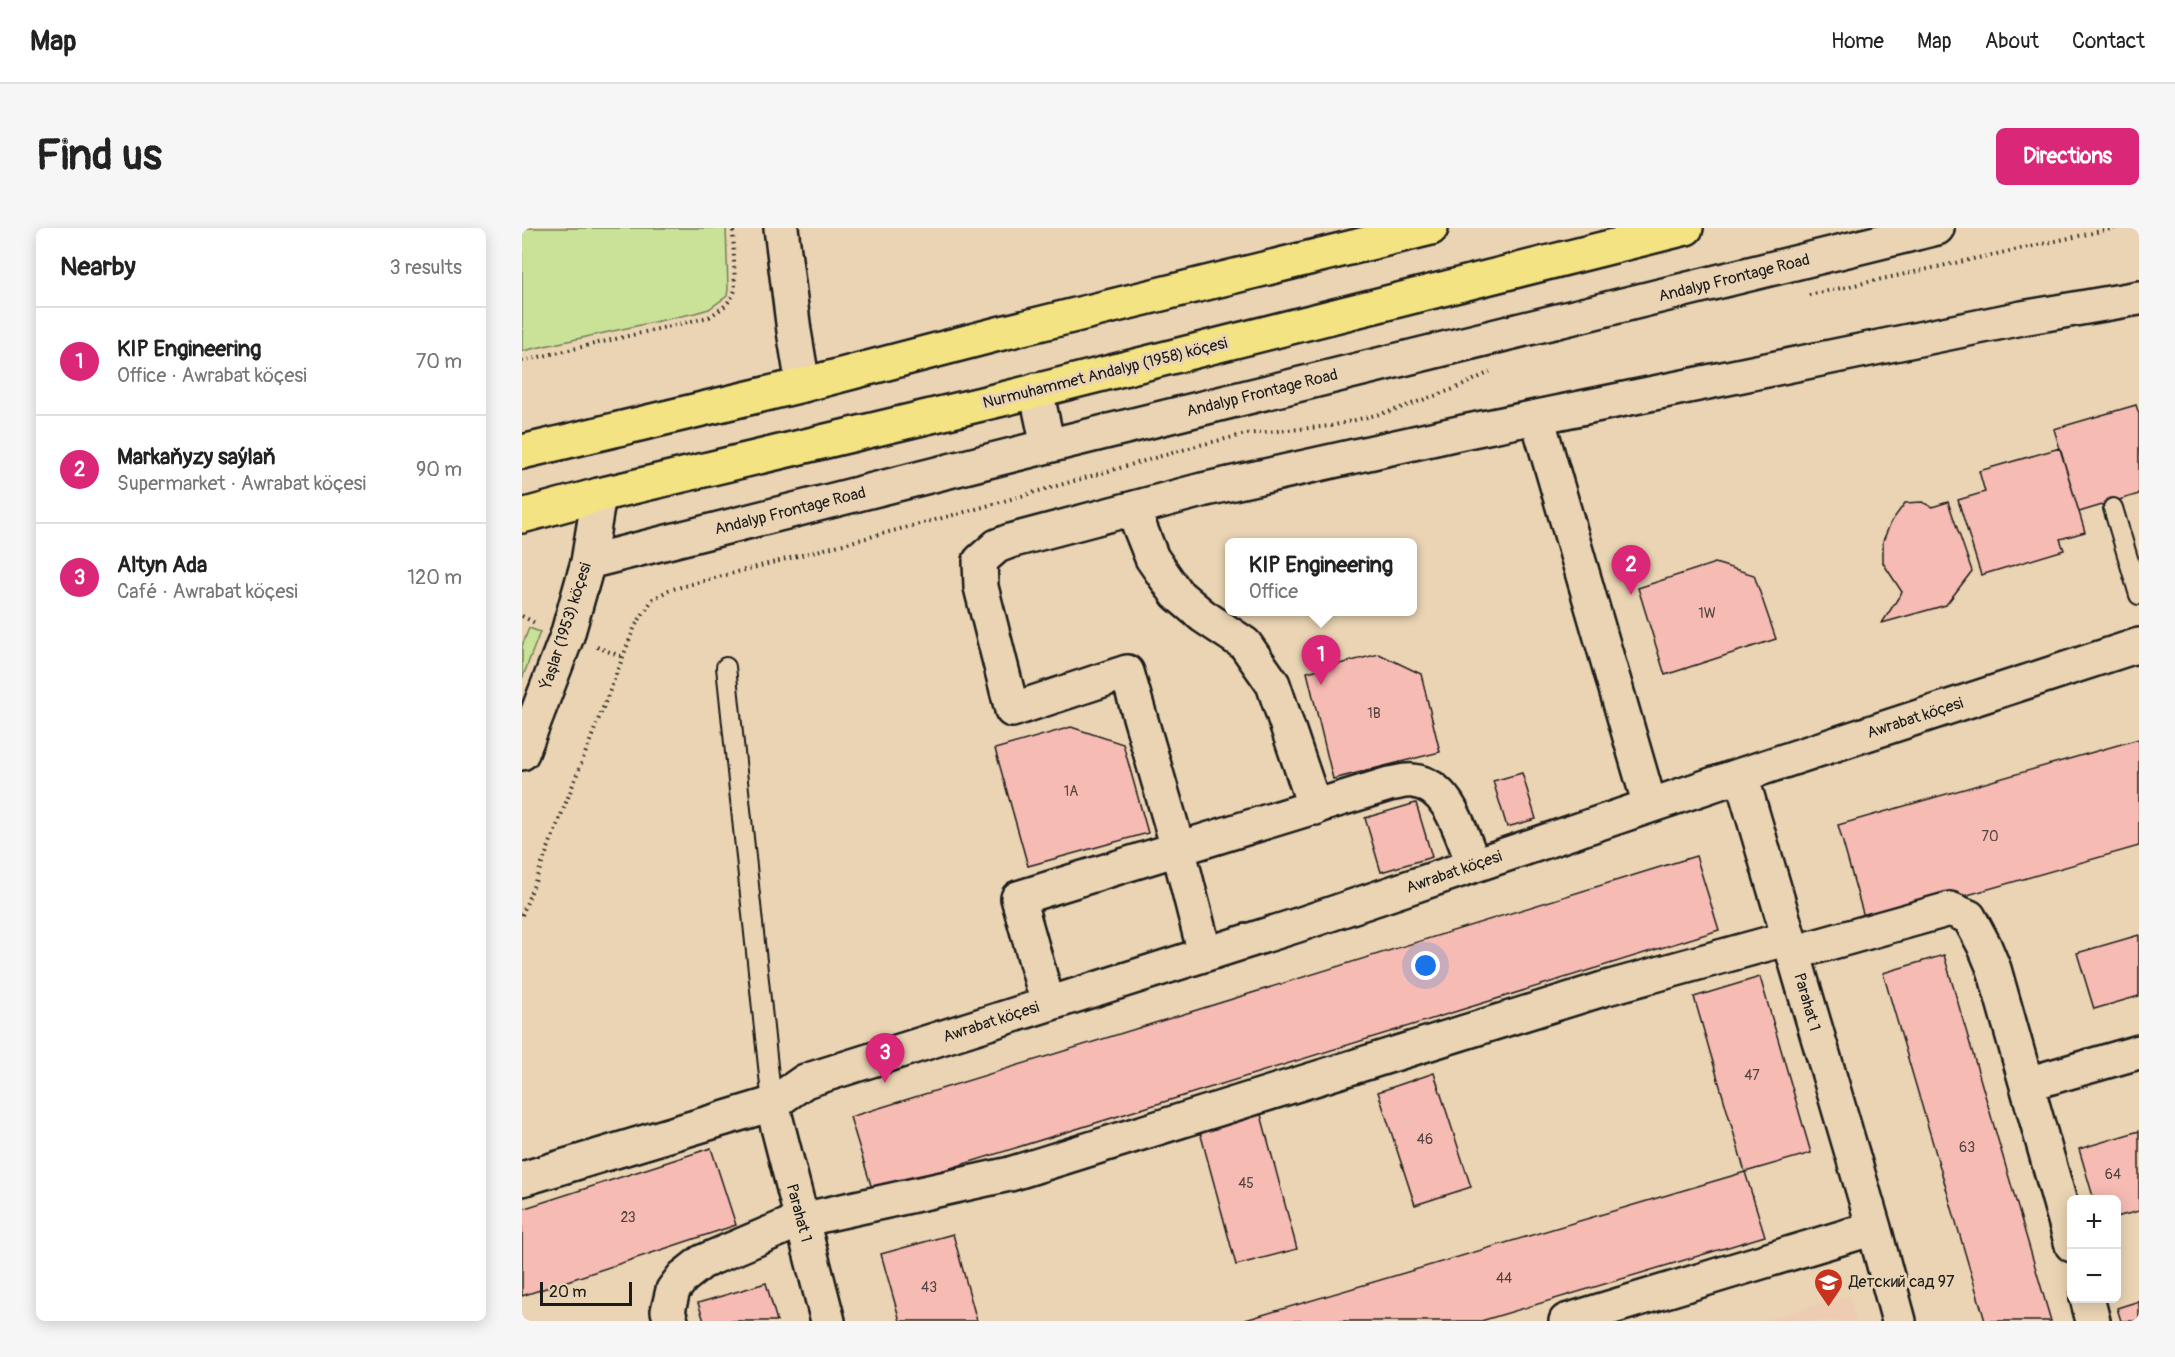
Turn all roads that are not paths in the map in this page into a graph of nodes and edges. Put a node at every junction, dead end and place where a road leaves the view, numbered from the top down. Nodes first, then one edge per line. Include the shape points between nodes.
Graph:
1 (781, 228) edge
2 (1431, 228) edge
3 (1686, 228) edge
4 (1937, 228) edge
5 (2139, 298) edge
6 (803, 385) junction
7 (1036, 390) junction
8 (1537, 417) junction
9 (1048, 446) junction
10 (522, 452) edge
11 (599, 495) junction
12 (2113, 508) dead end
13 (1133, 510) junction
14 (522, 516) edge
15 (588, 562) junction
16 (2139, 595) edge
17 (2139, 645) edge
18 (726, 667) dead end
19 (522, 753) edge
20 (1741, 775) junction
21 (1650, 806) junction
22 (1315, 808) junction
23 (1178, 848) junction
24 (1474, 865) junction
25 (1791, 945) junction
26 (1205, 954) junction
27 (1048, 1004) junction
28 (2139, 1052) edge
29 (2027, 1084) junction
30 (772, 1104) junction
31 (522, 1179) edge
32 (801, 1221) junction
33 (2067, 1227) edge
34 (1874, 1228) junction
35 (2087, 1303) edge
36 (671, 1321) edge
37 (828, 1321) edge
38 (1566, 1321) edge
39 (1899, 1321) edge
40 (2093, 1321) edge

1 - 6 street
2 - 6 main road
3 - 7 main road, Nurmuhammet Andalyp (1958) köçesi
4 - 9 street, Andalyp Frontage Road
5 - 8 street
6 - 10 main road
7 - 9 street
7 - 11 main road, Nurmuhammet Andalyp (1958) köçesi
8 - 13 street via 1202,490
8 - 21 street
9 - 15 street, Andalyp Frontage Road
11 - 14 main road, Nurmuhammet Andalyp (1958) köçesi
11 - 15 street, Ýaşlar (1953) köçesi
12 - 16 lane
13 - 22 street via 1152,558 1177,594 1245,644 1273,684
13 - 23 street via 997,546 980,561 981,587 1012,710 1127,672
15 - 19 street, Ýaşlar (1953) köçesi via 567,636
17 - 20 street, Awrabat köçesi
18 - 30 lane
20 - 21 street, Awrabat köçesi
20 - 25 street, Parahat 1
21 - 24 street, Awrabat köçesi
22 - 23 street
22 - 24 street via 1389,784 1420,782 1440,794 1449,807
23 - 26 street
23 - 27 street via 1018,898
24 - 26 street, Awrabat köçesi
25 - 29 street via 1950,909 1969,917 1994,969
25 - 32 street via 1603,988 1010,1174
25 - 34 street, Parahat 1
26 - 27 street, Awrabat köçesi
27 - 30 street, Awrabat köçesi via 805,1081
28 - 29 street
29 - 33 street
30 - 31 street, Awrabat köçesi
30 - 32 street, Parahat 1
32 - 36 street via 702,1262 673,1290 668,1311
32 - 37 street, Parahat 1
34 - 38 street
34 - 39 street, Parahat 1
35 - 40 street

